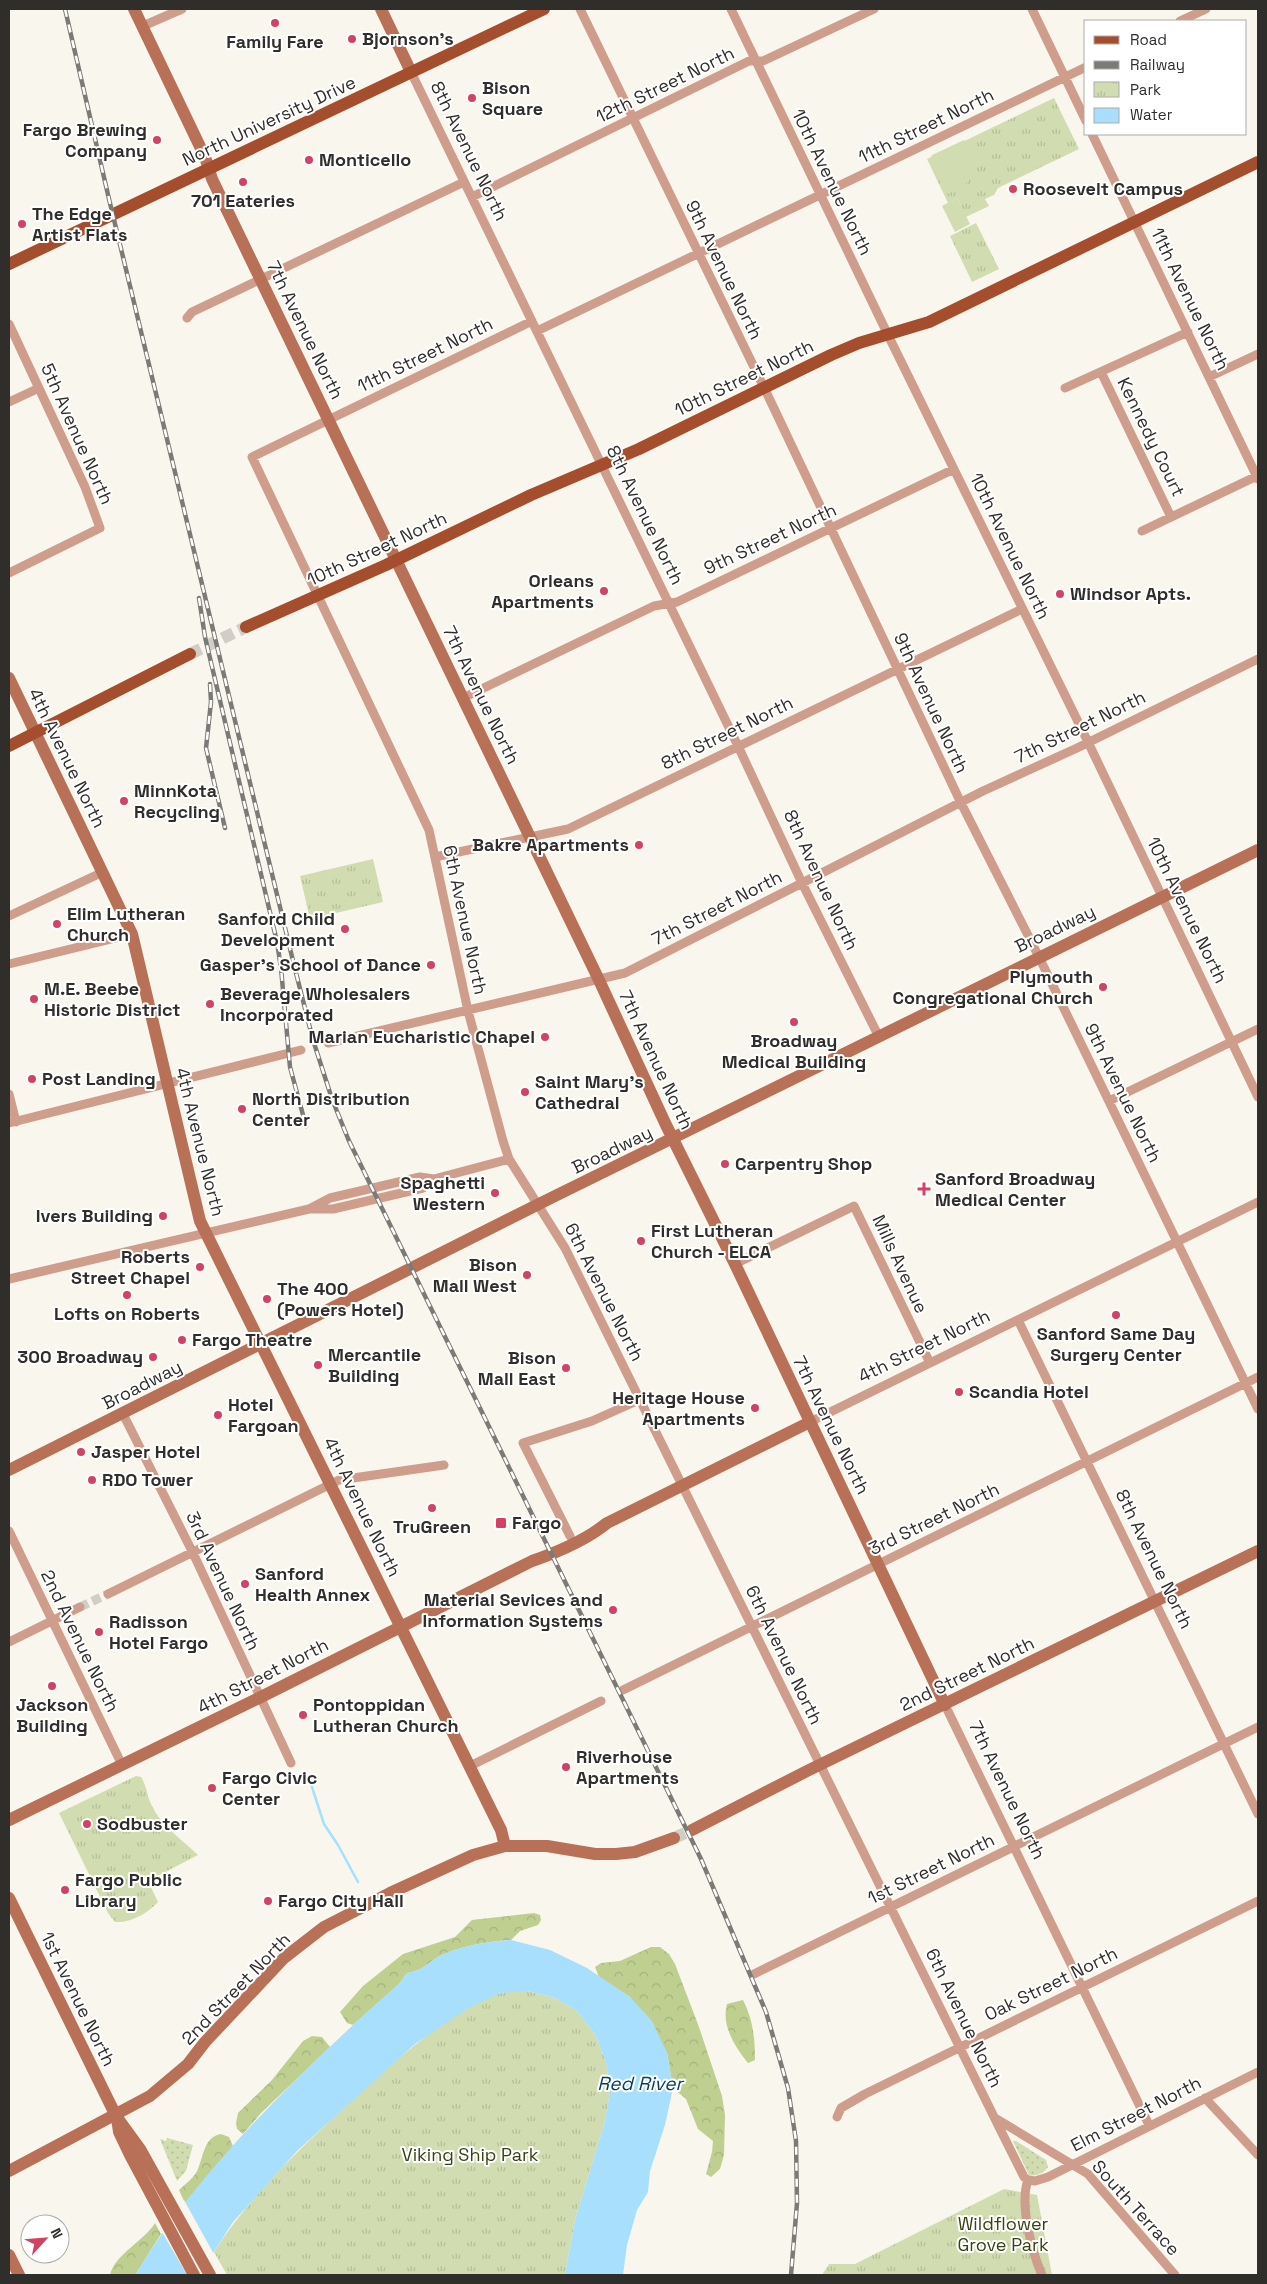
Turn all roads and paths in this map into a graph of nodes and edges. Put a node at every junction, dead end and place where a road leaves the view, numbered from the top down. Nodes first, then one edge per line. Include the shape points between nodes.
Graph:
1 (134, 9) edge
2 (182, 9) edge
3 (381, 9) edge
4 (544, 9) edge
5 (580, 9) edge
6 (732, 9) edge
7 (874, 9) edge
8 (1032, 9) edge
9 (1206, 9) edge
10 (1182, 20) edge
11 (143, 26) junction
12 (756, 61) junction
13 (1084, 68) edge
14 (411, 72) junction
15 (1064, 77) junction
16 (1084, 116) edge
17 (633, 118) junction
18 (1092, 135) edge
19 (1258, 162) edge
20 (210, 168) junction
21 (464, 182) junction
22 (820, 195) junction
23 (472, 198) junction
24 (1135, 223) junction
25 (698, 252) junction
26 (9, 264) edge
27 (261, 280) junction
28 (187, 318) dead end
29 (532, 321) junction
30 (9, 324) edge
31 (537, 331) junction
32 (1188, 332) junction
33 (888, 335) junction
34 (1258, 354) edge
35 (1101, 372) junction
36 (1209, 377) junction
37 (39, 388) junction
38 (764, 388) junction
39 (1065, 388) dead end
40 (9, 402) edge
41 (329, 421) junction
42 (252, 457) joint
43 (601, 465) junction
44 (954, 469) junction
45 (1258, 477) edge
46 (1171, 516) junction
47 (831, 529) junction
48 (1142, 531) dead end
49 (397, 560) junction
50 (9, 573) edge
51 (318, 596) junction
52 (669, 602) junction
53 (1022, 609) junction
54 (246, 628) tunnel mouth
55 (190, 654) tunnel mouth
56 (1258, 658) edge
57 (897, 669) junction
58 (9, 678) edge
59 (463, 698) junction
60 (34, 734) junction
61 (1088, 742) junction
62 (9, 746) edge
63 (738, 746) junction
64 (961, 803) junction
65 (529, 838) junction
66 (1258, 850) edge
67 (435, 857) junction
68 (103, 872) junction
69 (802, 883) junction
70 (1161, 896) junction
71 (9, 916) edge
72 (132, 934) junction
73 (1039, 957) junction
74 (9, 964) edge
75 (599, 980) junction
76 (468, 1011) junction
77 (1258, 1029) edge
78 (879, 1037) junction
79 (1232, 1042) junction
80 (328, 1043) dead end
81 (300, 1050) dead end
82 (166, 1083) junction
83 (9, 1094) edge
84 (1258, 1097) edge
85 (1109, 1101) junction
86 (13, 1122) edge
87 (673, 1140) junction
88 (509, 1159) junction
89 (1258, 1202) edge
90 (539, 1205) junction
91 (206, 1234) junction
92 (1177, 1242) junction
93 (735, 1264) junction
94 (9, 1279) edge
95 (1018, 1320) junction
96 (262, 1344) junction
97 (930, 1363) junction
98 (1258, 1377) edge
99 (1245, 1383) junction
100 (639, 1400) junction
101 (1258, 1409) edge
102 (123, 1414) junction
103 (810, 1422) junction
104 (1088, 1462) junction
105 (444, 1465) dead end
106 (9, 1470) edge
107 (331, 1485) junction
108 (681, 1486) junction
109 (607, 1523) junction
110 (9, 1531) edge
111 (570, 1536) junction
112 (1258, 1551) edge
113 (193, 1553) junction
114 (532, 1561) junction
115 (878, 1564) junction
116 (108, 1594) tunnel mouth
117 (1156, 1601) junction
118 (80, 1607) tunnel mouth
119 (52, 1620) junction
120 (402, 1626) junction
121 (751, 1626) junction
122 (9, 1642) edge
123 (623, 1690) dead end
124 (261, 1697) junction
125 (601, 1700) dead end
126 (946, 1705) junction
127 (1258, 1727) edge
128 (1224, 1744) junction
129 (291, 1764) dead end
130 (820, 1764) junction
131 (122, 1765) junction
132 (470, 1766) junction
133 (1258, 1814) edge
134 (9, 1820) edge
135 (692, 1830) tunnel mouth
136 (674, 1838) tunnel mouth
137 (505, 1846) junction
138 (1015, 1846) junction
139 (9, 1898) edge
140 (1258, 1901) edge
141 (891, 1907) junction
142 (754, 1974) dead end
143 (1082, 1986) junction
144 (960, 2047) junction
145 (1258, 2072) edge
146 (1205, 2098) junction
147 (116, 2116) junction
148 (837, 2117) dead end
149 (995, 2118) junction
150 (1149, 2126) junction
151 (135, 2152) junction
152 (1258, 2155) edge
153 (1071, 2165) junction
154 (9, 2171) edge
155 (1028, 2180) junction
156 (9, 2255) edge
157 (18, 2275) edge
158 (194, 2275) edge
159 (210, 2275) edge
160 (1042, 2275) edge
161 (1175, 2275) edge

1 - 11 street, 7th Avenue North
2 - 11 street
3 - 14 street, 8th Avenue North
4 - 14 main road, North University Drive
5 - 17 street, 9th Avenue North
6 - 12 street, 10th Avenue North
7 - 12 street, 12th Street North via 763,61
8 - 15 street
9 - 10 street
11 - 20 street, 7th Avenue North
12 - 17 street, 12th Street North via 750,61
12 - 22 street, 10th Avenue North
13 - 15 street, 11th Street North
14 - 20 main road, North University Drive
14 - 21 street, 8th Avenue North
15 - 16 street
15 - 22 street, 11th Street North
17 - 23 street, 12th Street North
17 - 25 street, 9th Avenue North
18 - 24 street, 11th Avenue North
19 - 24 main road, 10th Street North
20 - 26 main road, North University Drive
20 - 27 street, 7th Avenue North via 212,179
21 - 23 street, 8th Avenue North
21 - 27 street
22 - 25 street, 11th Street North
22 - 33 street, 10th Avenue North
23 - 29 street, 8th Avenue North
24 - 32 street, 11th Avenue North
24 - 33 main road, 10th Street North via 929,322
25 - 31 street, 11th Street North
25 - 38 street, 9th Avenue North
27 - 28 street via 192,312
27 - 41 street, 7th Avenue North
29 - 31 street, 8th Avenue North
29 - 41 street, 11th Street North
30 - 37 street, 5th Avenue North
31 - 43 street, 8th Avenue North
32 - 35 street
32 - 36 street, 11th Avenue North
33 - 38 main road, 10th Street North via 831,355
33 - 44 street, 10th Avenue North
34 - 36 street
35 - 39 street
35 - 46 street, Kennedy Court
36 - 45 street, 11th Avenue North
37 - 40 street
37 - 50 street, 5th Avenue North via 85,486 100,528
38 - 43 main road, 10th Street North
38 - 47 street, 9th Avenue North
41 - 42 street, 11th Street North
41 - 49 street, 7th Avenue North
42 - 51 street, 6th Avenue North
43 - 49 main road, 10th Street North
43 - 52 street, 8th Avenue North
44 - 47 street, 9th Street North
44 - 53 street, 10th Avenue North
45 - 46 street
46 - 48 street
47 - 52 street, 9th Street North via 677,602
47 - 57 street, 9th Avenue North
49 - 51 main road, 10th Street North
49 - 59 street, 7th Avenue North
51 - 54 main road, 10th Street North
51 - 67 street, 6th Avenue North via 429,830
52 - 59 street, 9th Street North via 654,606
52 - 63 street, 8th Avenue North
53 - 57 street, 8th Street North
53 - 61 street, 10th Avenue North
55 - 60 main road
56 - 61 street, 7th Street North
57 - 63 street, 8th Street North
57 - 64 street, 9th Avenue North
58 - 60 street, 4th Avenue North
59 - 65 street, 7th Avenue North
60 - 62 main road
60 - 68 street, 4th Avenue North
61 - 64 street, 7th Street North
61 - 70 street, 10th Avenue North
63 - 65 street, 8th Street North via 568,829
63 - 69 street, 8th Avenue North
64 - 69 street, 7th Street North
64 - 73 street, 9th Avenue North
65 - 67 street, 8th Street North
65 - 75 street, 7th Avenue North
66 - 70 street, Broadway
67 - 76 street, 6th Avenue North
68 - 71 street
68 - 72 street, 4th Avenue North
69 - 75 street, 7th Street North via 626,972
69 - 78 street, 8th Avenue North
70 - 73 street, Broadway
70 - 79 street, 10th Avenue North
72 - 74 street
72 - 82 street, 4th Avenue North
73 - 78 street, Broadway
73 - 85 street, 9th Avenue North
75 - 76 street, 7th Street North
75 - 87 street, 7th Avenue North
76 - 80 street, 7th Street North
76 - 88 street, 6th Avenue North
77 - 79 street
78 - 87 street, Broadway
79 - 84 street, 10th Avenue North
79 - 85 street
81 - 82 street
82 - 86 street
82 - 91 street, 4th Avenue North
83 - 86 street
85 - 92 street, 9th Avenue North
87 - 90 street, Broadway
87 - 93 street, 7th Avenue North
88 - 90 street, 6th Avenue North
88 - 91 street via 434,1179 420,1177 339,1196 309,1208
89 - 92 street, 4th Street North
90 - 96 street, Broadway
90 - 100 street, 6th Avenue North via 565,1248
91 - 94 street
91 - 96 street, 4th Avenue North
92 - 95 street, 4th Street North
92 - 99 street, 9th Avenue North
93 - 97 street, Mills Avenue via 854,1206
93 - 103 street, 7th Avenue North
95 - 97 street, 4th Street North
95 - 104 street, 8th Avenue North
96 - 102 street, Broadway
96 - 107 street, 4th Avenue North
97 - 103 street, 4th Street North
98 - 99 street, 3rd Street North
99 - 101 street, 9th Avenue North
99 - 104 street, 3rd Street North
100 - 108 street, 6th Avenue North
100 - 111 street via 584,1424 524,1442
102 - 106 street, Broadway
102 - 113 street, 3rd Avenue North
103 - 108 street, 4th Street North
103 - 115 street, 7th Avenue North
104 - 115 street, 3rd Street North
104 - 117 street, 8th Avenue North
105 - 107 street via 345,1479
107 - 113 street
107 - 120 street, 4th Avenue North
108 - 109 street, 4th Street North
108 - 121 street, 6th Avenue North
109 - 111 street, 4th Street North via 592,1525
109 - 114 street, 4th Street North via 596,1532
110 - 119 street, 2nd Avenue North
111 - 114 street, 4th Street North via 547,1547
112 - 117 street, 2nd Street North
113 - 116 street
113 - 124 street, 3rd Avenue North
114 - 120 street, 4th Street North
115 - 121 street, 3rd Street North
115 - 126 street, 7th Avenue North
117 - 126 street, 2nd Street North
117 - 128 street, 8th Avenue North
118 - 119 street
119 - 122 street
119 - 131 street, 2nd Avenue North
120 - 124 street, 4th Street North
120 - 132 street, 4th Avenue North
121 - 123 street, 3rd Street North
121 - 130 street, 6th Avenue North
124 - 129 street, 3rd Avenue North
124 - 131 street, 4th Street North
125 - 132 street
126 - 130 street, 2nd Street North
126 - 138 street, 7th Avenue North
127 - 128 street, 1st Street North
128 - 133 street, 8th Avenue North
128 - 138 street, 1st Street North
130 - 135 street, 2nd Street North
130 - 141 street, 6th Avenue North
131 - 134 street, 4th Street North
132 - 137 street, 4th Avenue North via 501,1830
136 - 137 street, 2nd Street North via 635,1852 616,1854 547,1846
137 - 147 street, 2nd Street North via 438,1870 324,1927 284,1958 188,2064 150,2096
138 - 141 street, 1st Street North
138 - 143 street, 7th Avenue North
139 - 147 street, 1st Avenue North
140 - 143 street, Oak Street North
141 - 142 street, 1st Street North
141 - 144 street, 6th Avenue North
143 - 144 street, Oak Street North
143 - 150 street, 7th Avenue North
144 - 148 street, Oak Street North via 865,2094 841,2108
144 - 149 street, 6th Avenue North
145 - 146 street, Elm Street North
146 - 150 street, Elm Street North
146 - 152 street
147 - 151 street, 1st Avenue North
147 - 154 street, 2nd Street North
149 - 153 street
149 - 155 street, 6th Avenue North
150 - 153 street, Elm Street North
151 - 158 street, 1st Avenue North
151 - 159 street, 1st Avenue North
153 - 155 street, Elm Street North via 1048,2177
153 - 161 street, South Terrace via 1088,2174
155 - 160 street via 1025,2187 1029,2228
156 - 157 street

